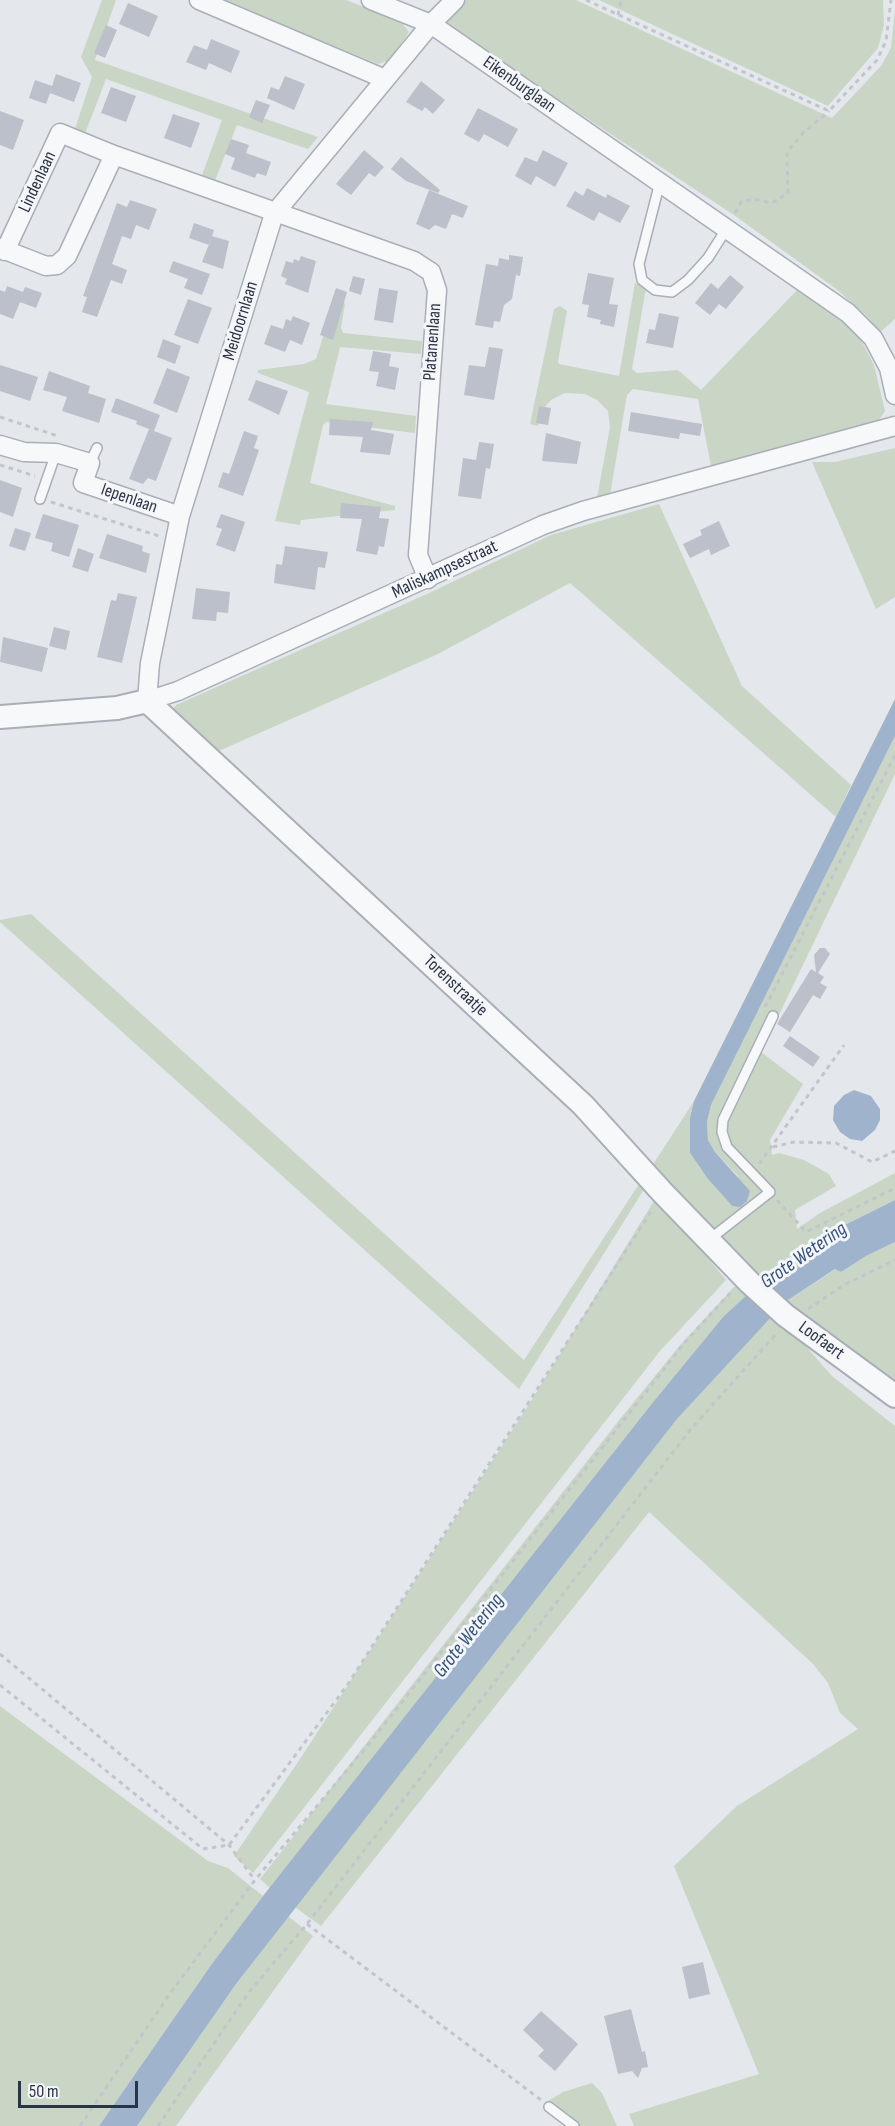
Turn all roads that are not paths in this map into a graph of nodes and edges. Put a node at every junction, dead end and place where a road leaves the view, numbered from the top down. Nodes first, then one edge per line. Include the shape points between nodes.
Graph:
1 (199, 0) edge
2 (371, 0) edge
3 (455, 0) edge
4 (430, 24) junction
5 (385, 79) junction
6 (114, 155) junction
7 (660, 182) junction
8 (274, 214) junction
9 (727, 228) junction
10 (3, 249) edge
11 (895, 395) edge
12 (895, 426) edge
13 (0, 445) edge
14 (60, 445) junction
15 (40, 499) road end
16 (180, 516) junction
17 (428, 579) junction
18 (147, 701) junction
19 (0, 717) edge
20 (773, 1016) dead end
21 (708, 1240) junction
22 (747, 1281) joint
23 (895, 1396) edge
24 (549, 2107) road end
25 (574, 2126) edge

1 - 5 street
2 - 4 street, Eikenburglaan
3 - 4 street, Meidoornlaan
4 - 5 street, Meidoornlaan
4 - 7 street, Eikenburglaan
5 - 8 street, Meidoornlaan
6 - 8 street, Lindenlaan
6 - 10 street, Lindenlaan via 67,256 57,265 46,266
6 - 10 street, Lindenlaan via 60,133
7 - 9 street, Eikenburglaan
7 - 9 lane via 639,264 642,280 655,290 672,292 688,280
8 - 16 street, Meidoornlaan
8 - 17 street, Platanenlaan via 414,261 431,272 437,290 418,555
9 - 11 street, Eikenburglaan via 848,312 873,338 890,368
12 - 17 street, Maliskampsestraat via 583,511 487,549
13 - 14 street, Iepenlaan via 24,452
14 - 15 lane
14 - 16 street, Iepenlaan via 93,456 83,483
16 - 18 street, Meidoornlaan via 150,663
17 - 18 street, Maliskampsestraat via 178,691
18 - 19 street, Maliskampsestraat via 117,708
18 - 21 street, Torenstraatje via 583,1105
20 - 21 lane via 723,1120 722,1132 727,1147 770,1192
21 - 22 street, Torenstraatje
22 - 23 street, Loofaert via 788,1317
24 - 25 lane

